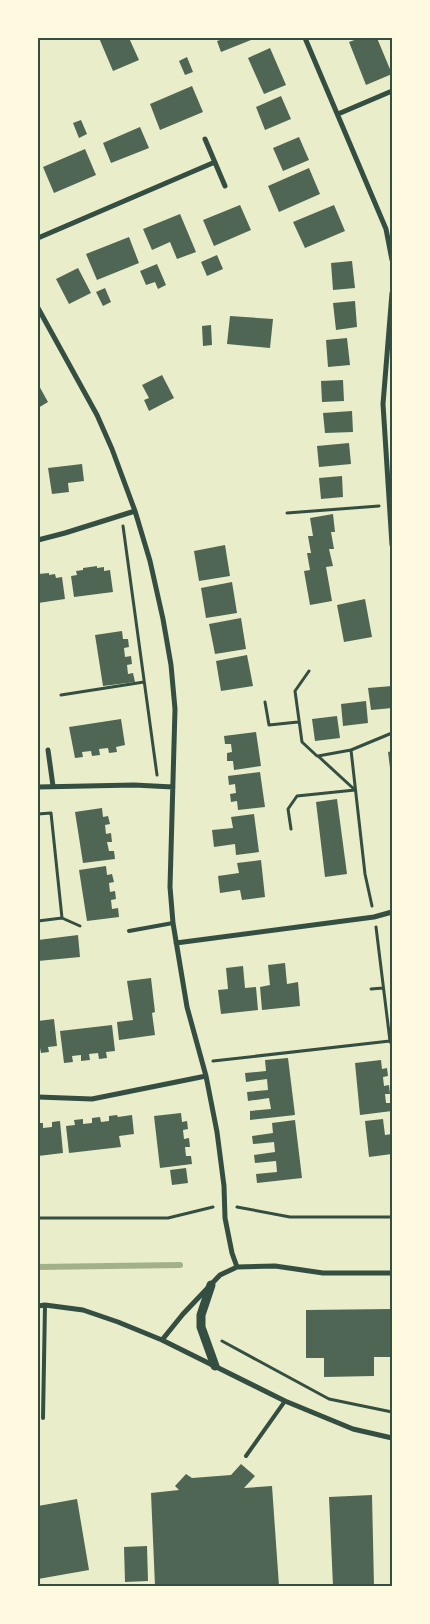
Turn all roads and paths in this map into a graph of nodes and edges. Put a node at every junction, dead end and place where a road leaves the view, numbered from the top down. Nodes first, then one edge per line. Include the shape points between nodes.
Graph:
1 (306, 38) edge
2 (392, 91) edge
3 (338, 114) junction
4 (205, 139) dead end
5 (215, 162) junction
6 (225, 186) dead end
7 (38, 238) edge
8 (392, 260) edge
9 (392, 293) edge
10 (38, 308) edge
11 (389, 506) junction
12 (136, 511) junction
13 (287, 513) dead end
14 (122, 516) junction
15 (38, 540) edge
16 (392, 545) edge
17 (309, 671) dead end
18 (144, 682) junction
19 (61, 695) dead end
20 (266, 702) dead end
21 (298, 722) junction
22 (392, 733) edge
23 (48, 750) dead end
24 (350, 750) junction
25 (318, 756) junction
26 (53, 786) junction
27 (159, 786) junction
28 (38, 787) edge
29 (173, 787) junction
30 (354, 790) junction
31 (38, 814) edge
32 (290, 829) dead end
33 (392, 912) edge
34 (374, 917) junction
35 (62, 918) junction
36 (38, 921) edge
37 (173, 923) junction
38 (80, 926) dead end
39 (129, 931) dead end
40 (176, 943) junction
41 (383, 988) junction
42 (371, 989) dead end
43 (391, 1043) edge
44 (202, 1062) junction
45 (206, 1076) junction
46 (38, 1097) edge
47 (225, 1204) junction
48 (392, 1216) edge
49 (38, 1218) edge
50 (237, 1267) junction
51 (392, 1273) edge
52 (211, 1285) junction
53 (45, 1305) junction
54 (38, 1306) edge
55 (201, 1327) junction
56 (162, 1340) junction
57 (216, 1366) junction
58 (285, 1401) junction
59 (392, 1412) edge
60 (43, 1418) dead end
61 (392, 1438) edge
62 (246, 1456) dead end

1 - 3 street
2 - 3 street
3 - 8 street via 386,229
4 - 5 street
5 - 6 street
5 - 7 street
9 - 11 street via 383,404
10 - 12 street via 97,415
11 - 13 path
11 - 16 street
12 - 14 street
12 - 29 street via 150,561 171,665 176,713
14 - 15 street
14 - 18 path
17 - 21 path via 295,691
18 - 19 path
18 - 27 path
20 - 21 path via 269,725
21 - 25 path via 302,742
22 - 24 path
23 - 26 street
24 - 25 path
24 - 30 path
25 - 30 path
26 - 27 street
26 - 28 street
27 - 29 street
29 - 37 street via 170,886
30 - 32 path via 297,796 288,809
30 - 34 path
31 - 35 path via 50,813
33 - 34 street
34 - 40 street
34 - 41 path
35 - 36 path
35 - 38 path
37 - 39 lane
37 - 40 street
40 - 44 street via 187,1007
41 - 42 path
41 - 43 path
43 - 44 path
44 - 45 street
45 - 46 street via 92,1098
45 - 47 street via 217,1132
47 - 48 path via 290,1217
47 - 49 path via 168,1218
47 - 50 street via 225,1218
50 - 51 street via 275,1266 322,1273
50 - 52 street via 220,1275
52 - 55 street via 201,1315
52 - 56 street
53 - 54 street
53 - 56 street via 83,1310
53 - 60 lane
55 - 57 street
55 - 59 path via 329,1399
56 - 57 street
57 - 58 street
58 - 61 street via 353,1429
58 - 62 lane

